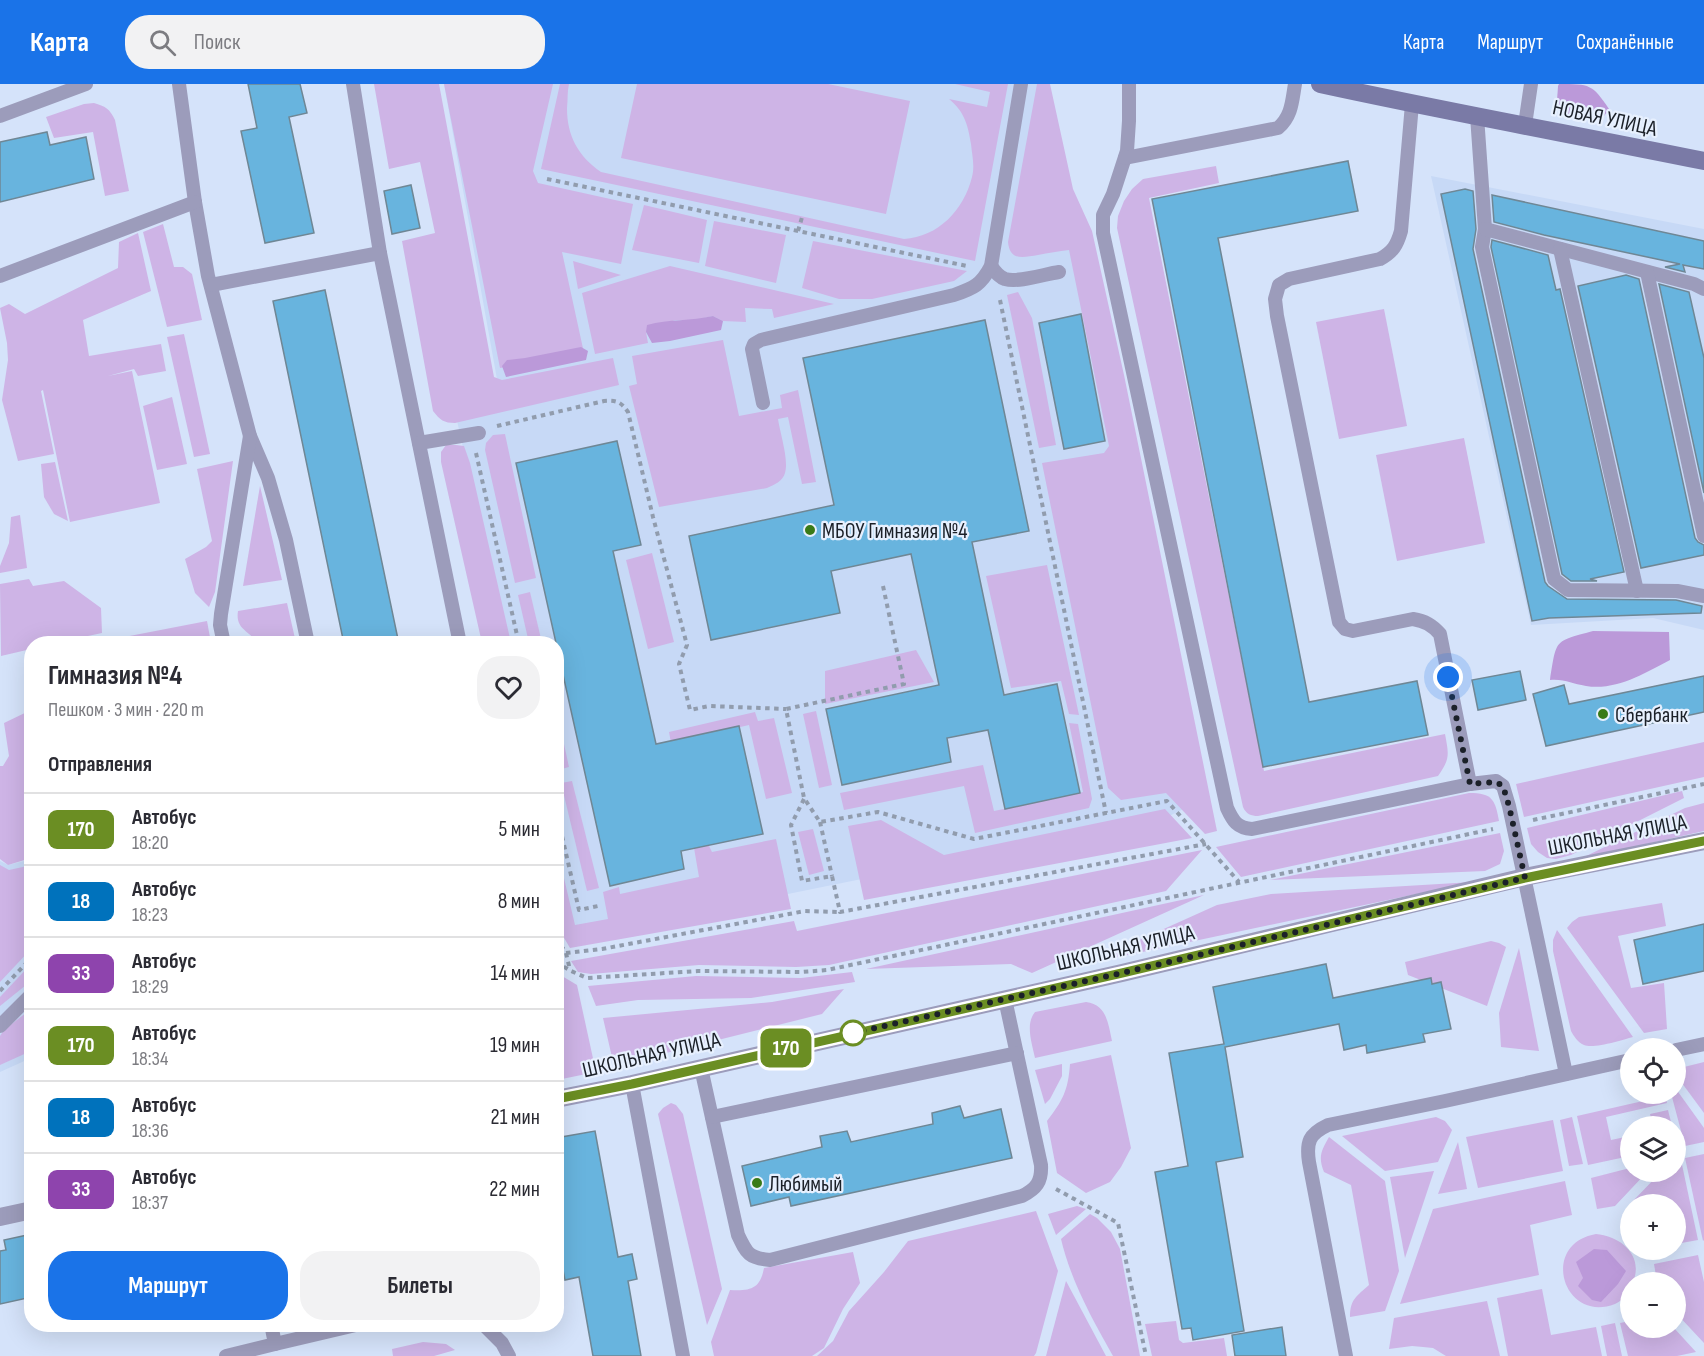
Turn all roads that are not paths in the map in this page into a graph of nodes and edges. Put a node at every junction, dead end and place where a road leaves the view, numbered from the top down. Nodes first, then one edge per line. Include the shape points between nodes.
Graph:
1 (86, 84) edge
2 (179, 84) edge
3 (353, 84) edge
4 (1021, 84) edge
5 (1129, 84) edge
6 (1294, 84) edge
7 (1320, 84) edge
8 (1531, 84) edge
9 (1412, 104) junction
10 (0, 116) edge
11 (1477, 116) junction
12 (1525, 125) junction
13 (1125, 158) junction
14 (1704, 161) edge
15 (195, 202) junction
16 (1485, 229) junction
17 (1560, 249) junction
18 (380, 252) junction
19 (991, 266) junction
20 (1059, 272) dead end
21 (1647, 272) junction
22 (0, 276) edge
23 (211, 285) junction
24 (1704, 289) edge
25 (763, 403) dead end
26 (479, 433) road end
27 (250, 436) junction
28 (419, 443) junction
29 (1704, 536) edge
30 (1636, 591) junction
31 (1704, 596) edge
32 (222, 636) edge
33 (306, 636) edge
34 (458, 636) edge
35 (1470, 784) junction
36 (1704, 841) edge
37 (1525, 878) junction
38 (1005, 999) junction
39 (24, 1002) edge
40 (0, 1026) edge
41 (1704, 1044) edge
42 (1686, 1048) edge
43 (1017, 1053) junction
44 (1620, 1062) edge
45 (700, 1068) junction
46 (1566, 1074) junction
47 (632, 1084) junction
48 (564, 1097) edge
49 (712, 1117) junction
50 (24, 1212) edge
51 (0, 1217) edge
52 (273, 1332) edge
53 (326, 1332) edge
54 (491, 1332) edge
55 (275, 1344) junction
56 (226, 1356) edge
57 (509, 1356) edge
58 (683, 1356) edge
59 (1346, 1356) edge

1 - 10 lane
2 - 15 lane
3 - 18 lane
4 - 19 lane
5 - 13 lane
6 - 13 lane via 1286,121 1278,128
7 - 9 street, НОВАЯ УЛИЦА
8 - 12 lane
9 - 11 street, НОВАЯ УЛИЦА
9 - 35 lane via 1397,245 1380,259 1289,279 1279,285 1276,316 1339,622 1353,631 1413,619 1433,626 1440,634
11 - 12 street, НОВАЯ УЛИЦА
11 - 16 lane
12 - 14 street, НОВАЯ УЛИЦА
13 - 35 lane via 1103,215 1103,234 1232,819 1236,825 1252,829
15 - 22 lane
15 - 23 lane
16 - 17 lane
16 - 30 lane via 1482,247 1554,579 1568,590
17 - 21 lane
17 - 30 lane
18 - 23 lane
18 - 28 lane
19 - 20 lane via 999,276 1015,280
19 - 25 lane via 974,288 954,295 754,344
21 - 24 lane
21 - 29 lane
23 - 27 lane
26 - 28 lane
27 - 32 lane via 221,614
27 - 33 lane via 268,478 286,540
28 - 34 lane
30 - 31 lane via 1677,591
35 - 37 lane via 1496,782 1503,786
36 - 37 street, ШКОЛЬНАЯ УЛИЦА
37 - 38 street, ШКОЛЬНАЯ УЛИЦА
37 - 46 lane
38 - 43 lane
38 - 45 street, ШКОЛЬНАЯ УЛИЦА
39 - 40 lane
41 - 42 lane
43 - 49 lane
43 - 49 lane via 1042,1174 1032,1191 770,1260 755,1259 738,1235
44 - 46 lane
45 - 47 street, ШКОЛЬНАЯ УЛИЦА
45 - 49 lane
46 - 59 lane via 1328,1125 1310,1138 1309,1162
47 - 48 street, ШКОЛЬНАЯ УЛИЦА
47 - 58 lane
50 - 51 street
52 - 55 lane
53 - 55 lane
54 - 57 lane
55 - 56 lane

